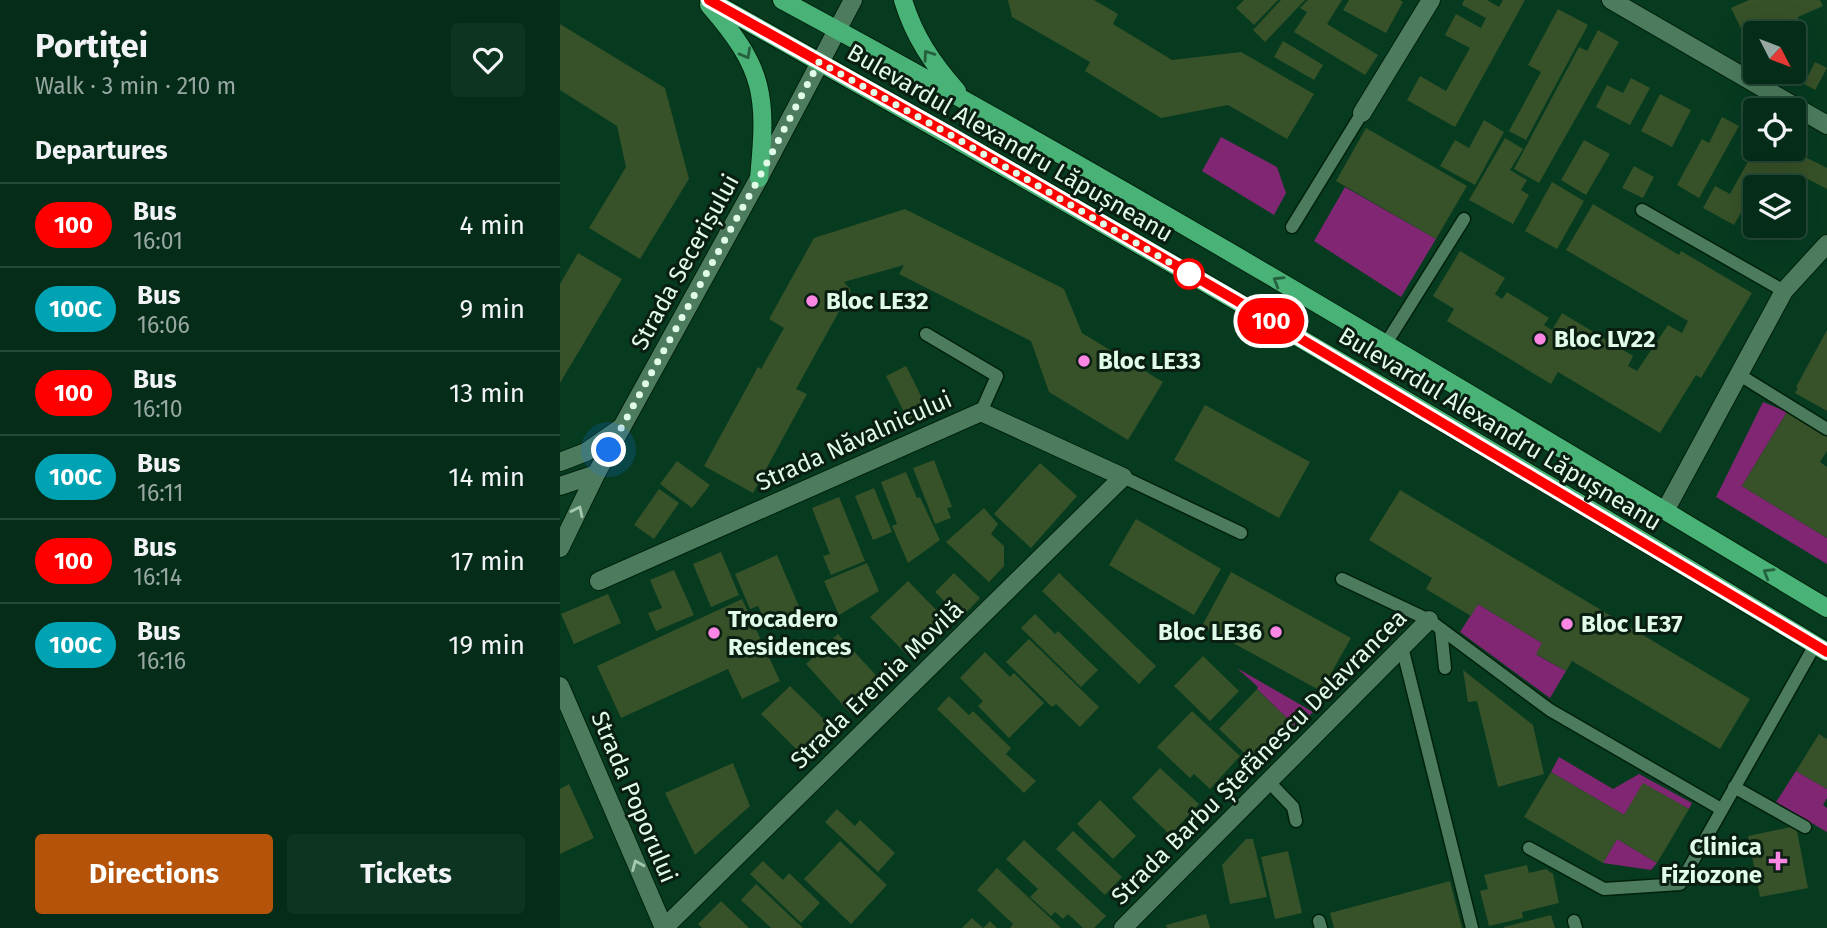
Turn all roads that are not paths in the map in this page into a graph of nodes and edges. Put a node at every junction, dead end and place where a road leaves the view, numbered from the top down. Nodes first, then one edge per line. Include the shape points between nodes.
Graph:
1 (707, 0) edge
2 (782, 0) edge
3 (852, 0) edge
4 (903, 0) edge
5 (1431, 0) edge
6 (1611, 0) edge
7 (836, 29) junction
8 (819, 62) junction
9 (967, 101) junction
10 (1362, 113) joint
11 (1827, 125) edge
12 (759, 178) junction
13 (1642, 210) dead end
14 (1464, 219) dead end
15 (1293, 227) dead end
16 (1827, 244) edge
17 (1784, 291) junction
18 (926, 334) dead end
19 (1385, 345) junction
20 (1738, 374) junction
21 (981, 412) junction
22 (622, 427) junction
23 (1827, 429) edge
24 (560, 462) edge
25 (596, 474) junction
26 (1123, 477) junction
27 (560, 486) edge
28 (1665, 511) junction
29 (1241, 533) dead end
30 (560, 548) edge
31 (1342, 579) dead end
32 (599, 581) dead end
33 (1827, 608) edge
34 (1435, 624) junction
35 (1402, 648) junction
36 (1821, 648) edge
37 (1445, 668) dead end
38 (560, 686) edge
39 (1269, 782) junction
40 (1734, 787) junction
41 (1721, 809) junction
42 (1296, 821) dead end
43 (1805, 827) dead end
44 (1529, 848) dead end
45 (664, 928) edge
46 (1123, 928) edge
47 (1472, 928) edge

1 - 8 main road, Bulevardul Alexandru Lăpușneanu
1 -> 12 main road via 746,52 756,75 764,128
2 - 7 main road, Bulevardul Alexandru Lăpușneanu
3 - 7 street, Strada Secerișului
9 -> 4 main road via 923,50
5 - 10 street
6 - 11 street
7 - 8 street, Strada Secerișului
7 - 9 main road, Bulevardul Alexandru Lăpușneanu
8 - 12 street, Strada Secerișului
8 - 36 main road, Bulevardul Alexandru Lăpușneanu via 1244,305
19 -> 9 main road, Bulevardul Alexandru Lăpușneanu
10 - 15 lane
12 - 22 street, Strada Secerișului
13 - 17 lane
14 - 19 lane
16 - 17 street
17 - 20 street
18 - 21 lane via 997,376
19 - 28 main road, Bulevardul Alexandru Lăpușneanu
20 - 23 lane
20 - 28 street
21 - 26 street, Strada Năvalnicului
21 - 32 street, Strada Năvalnicului
22 - 24 street via 586,452
22 - 25 street, Strada Secerișului
25 - 27 street
30 -> 25 street, Strada Secerișului
26 - 29 lane, Strada Năvalnicului
26 - 45 street, Strada Eremia Movilă
33 -> 28 main road, Bulevardul Alexandru Lăpușneanu
31 - 34 lane
34 - 35 street, Strada Barbu Ștefănescu Delavrancea
34 - 37 lane
34 - 41 lane via 1550,710
35 - 39 street, Strada Barbu Ștefănescu Delavrancea
35 - 47 lane
36 - 40 lane
45 -> 38 street, Strada Poporului
39 - 42 lane via 1293,807
39 - 46 street, Strada Barbu Ștefănescu Delavrancea
40 - 41 lane
40 - 43 lane
41 - 44 lane via 1680,884 1604,889

